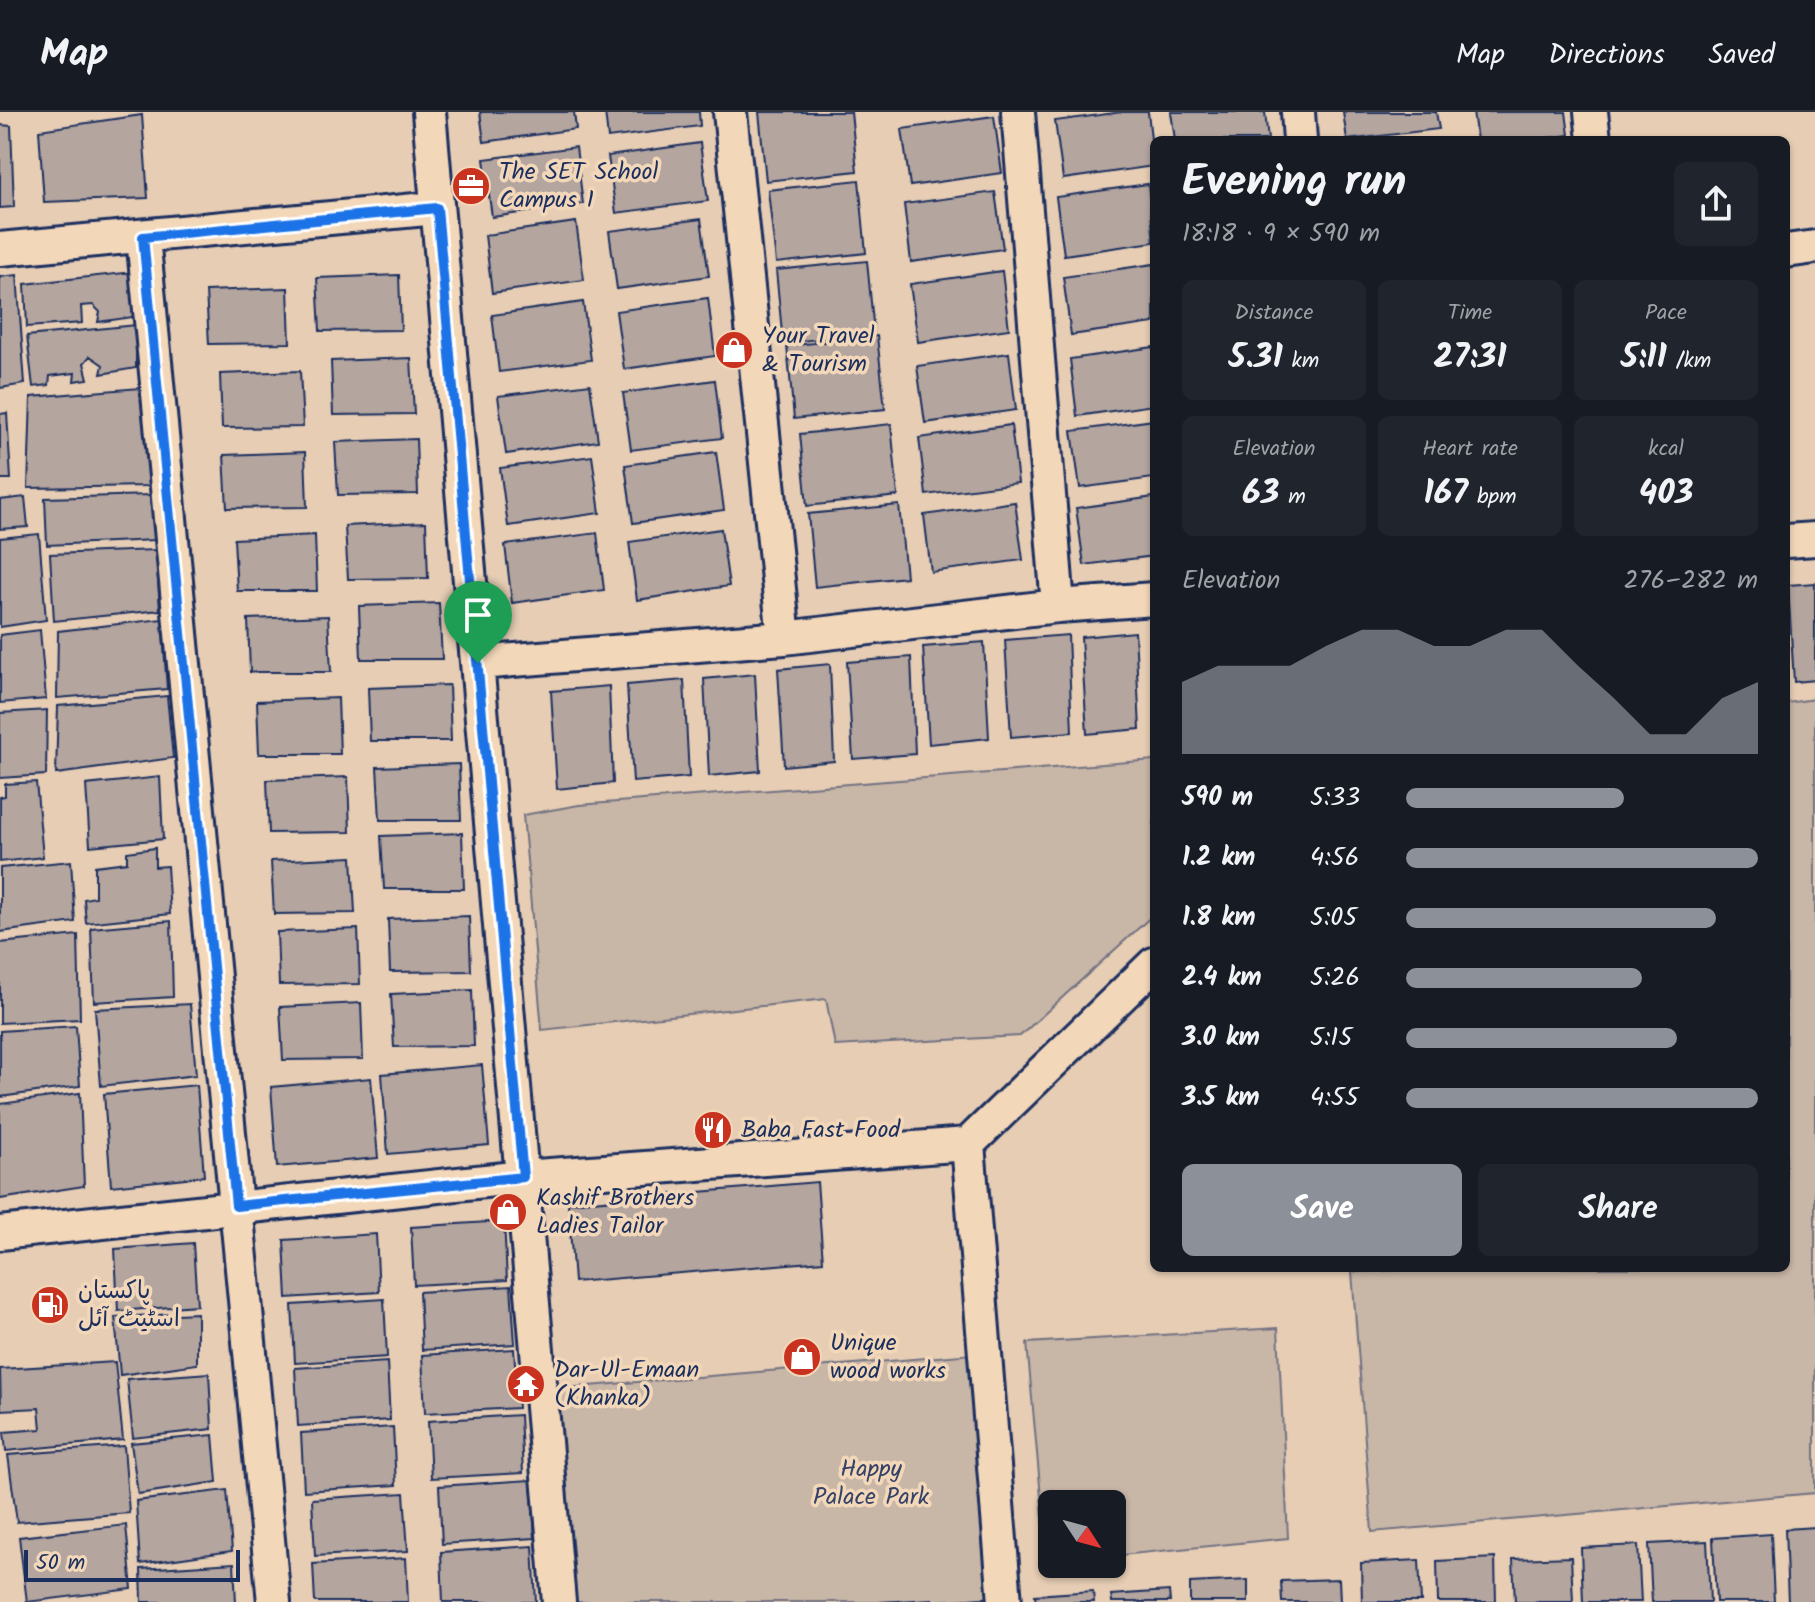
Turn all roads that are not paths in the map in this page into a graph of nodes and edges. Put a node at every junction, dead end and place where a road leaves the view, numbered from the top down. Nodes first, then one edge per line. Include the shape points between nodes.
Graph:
1 (429, 112) edge
2 (730, 112) edge
3 (1018, 112) edge
4 (1298, 112) edge
5 (1591, 112) edge
6 (1300, 136) edge
7 (1594, 136) edge
8 (437, 208) junction
9 (143, 237) junction
10 (1815, 247) edge
11 (0, 249) edge
12 (1790, 250) edge
13 (1815, 539) edge
14 (1790, 541) edge
15 (1150, 599) edge
16 (1058, 606) junction
17 (784, 638) junction
18 (478, 663) junction
19 (1150, 968) edge
20 (968, 1144) junction
21 (523, 1177) junction
22 (236, 1206) junction
23 (0, 1233) edge
24 (274, 1602) edge
25 (559, 1602) edge
26 (1005, 1602) edge

1 - 8 street
2 - 17 street
3 - 16 street
4 - 6 street
5 - 7 street
8 - 9 street
8 - 18 street
9 - 11 street
9 - 22 street
10 - 12 street
13 - 14 street
15 - 16 street
16 - 17 street
17 - 18 street
18 - 21 street
19 - 20 street
20 - 21 street
20 - 26 street
21 - 22 street
21 - 25 street
22 - 23 street
22 - 24 street

